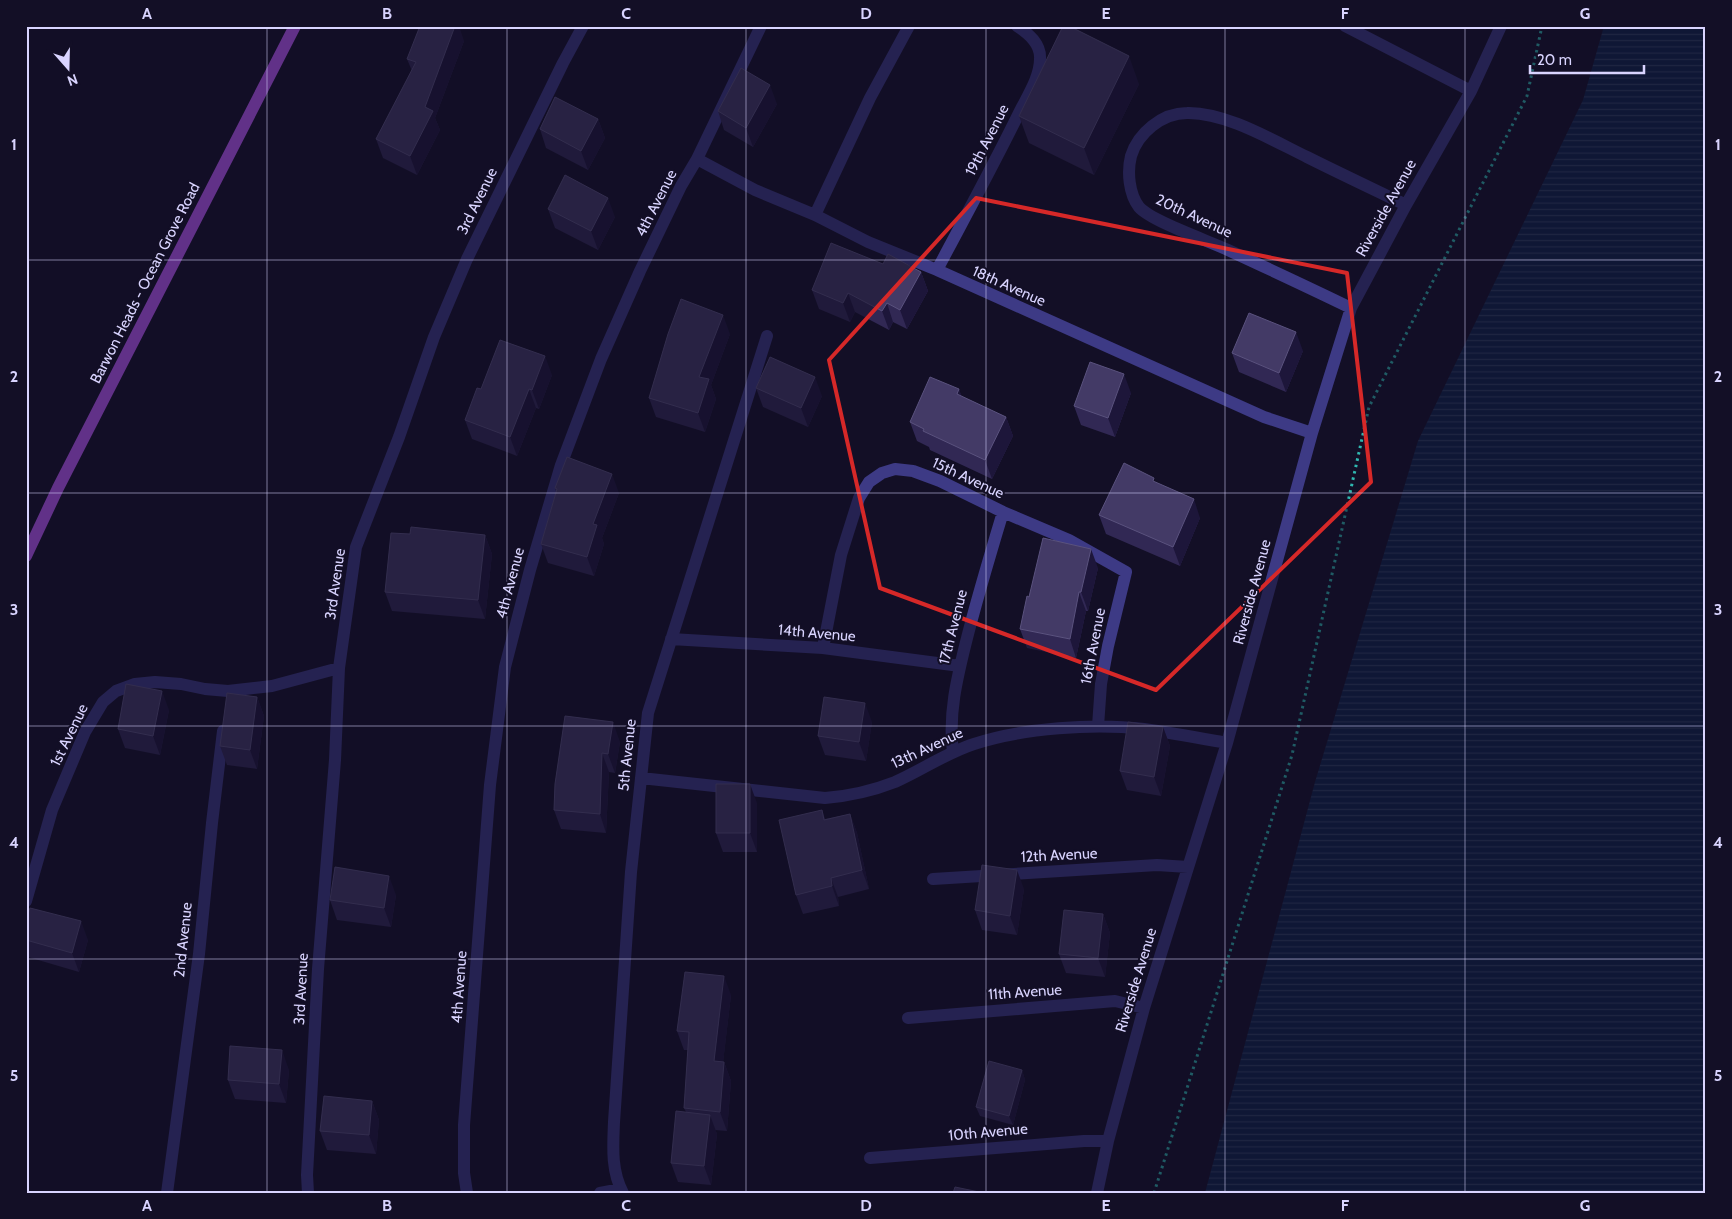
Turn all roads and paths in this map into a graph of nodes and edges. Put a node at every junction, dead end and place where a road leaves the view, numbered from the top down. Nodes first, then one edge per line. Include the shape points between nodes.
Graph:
1 (295, 26) edge
2 (583, 26) edge
3 (761, 26) edge
4 (909, 26) edge
5 (1018, 26) edge
6 (1345, 26) edge
7 (1501, 26) edge
8 (1542, 26) edge
9 (1471, 91) junction
10 (697, 159) junction
11 (1406, 204) junction
12 (815, 215) junction
13 (936, 270) junction
14 (1351, 308) junction
15 (768, 336) dead end
16 (1312, 433) junction
17 (1003, 512) junction
18 (26, 556) edge
19 (1126, 572) joint
20 (671, 639) junction
21 (823, 648) junction
22 (960, 666) junction
23 (339, 668) junction
24 (225, 719) edge
25 (1098, 726) junction
26 (1227, 743) junction
27 (953, 752) junction
28 (641, 778) junction
29 (1188, 867) junction
30 (933, 879) dead end
31 (26, 901) edge
32 (1144, 1008) junction
33 (908, 1018) dead end
34 (1108, 1141) junction
35 (870, 1158) dead end
36 (622, 1191) edge
37 (167, 1193) edge
38 (308, 1193) edge
39 (467, 1193) edge
40 (600, 1193) edge
41 (1097, 1193) edge
42 (1154, 1193) edge

1 - 18 main road, Barwon Heads - Ocean Grove Road via 62,479
2 - 23 lane, 3rd Avenue via 467,259 434,337 356,547
3 - 10 lane, 4th Avenue
4 - 12 lane via 870,98
5 - 13 lane, 19th Avenue via 1036,42 1040,58 1037,76
6 - 9 lane
7 - 9 lane, Riverside Avenue
8 - 42 path via 1527,96 1369,407 1292,755
9 - 11 lane, Riverside Avenue
10 - 12 lane, 18th Avenue via 755,190
10 - 39 lane, 4th Avenue via 636,280 561,465 505,667 490,785 464,1125
11 - 14 lane, Riverside Avenue
11 - 14 lane, 20th Avenue via 1253,131 1211,115 1186,112 1165,118 1153,124 1138,140 1129,175 1139,207 1152,217
12 - 13 lane, 18th Avenue via 868,242
13 - 16 lane, 18th Avenue via 1264,417
14 - 16 lane, Riverside Avenue
15 - 20 lane, 5th Avenue
16 - 26 lane, Riverside Avenue
17 - 19 lane, 15th Avenue via 1069,540
17 - 21 lane, 15th Avenue via 913,470 895,469 869,482 859,498 841,555
17 - 22 lane, 17th Avenue
19 - 25 lane, 16th Avenue via 1101,684
20 - 21 lane, 14th Avenue
20 - 28 lane, 5th Avenue via 648,713
21 - 22 lane, 14th Avenue
22 - 27 lane, 17th Avenue via 951,717
23 - 31 lane, 1st Avenue via 228,696 181,684 155,682 116,690 103,702 85,732 52,810
23 - 38 lane, 3rd Avenue via 335,760 317,979
24 - 37 lane, 2nd Avenue via 199,954
25 - 26 lane, 13th Avenue via 1143,729
25 - 27 lane, 13th Avenue via 996,737
26 - 29 lane, Riverside Avenue
27 - 28 lane, 13th Avenue via 874,790 825,798
28 - 36 lane, 5th Avenue via 630,882 613,1148 615,1173
29 - 30 lane, 12th Avenue via 1157,865
29 - 32 lane, Riverside Avenue
32 - 33 lane, 11th Avenue via 1115,1001
32 - 34 lane, Riverside Avenue
34 - 35 lane, 10th Avenue via 1084,1140
34 - 41 lane, Riverside Avenue
36 - 40 lane

